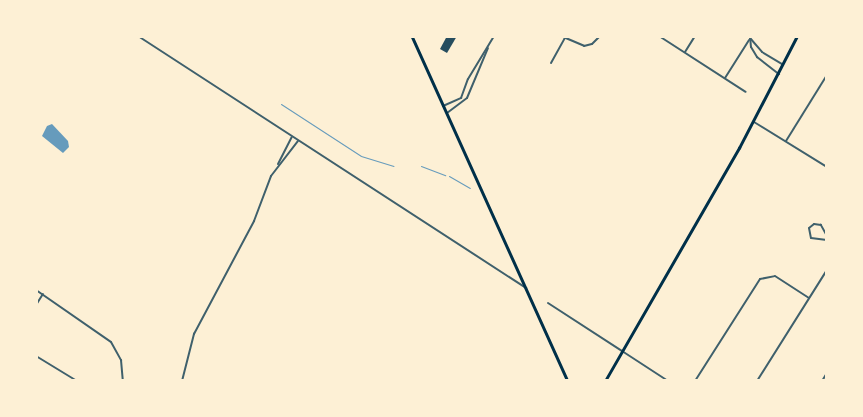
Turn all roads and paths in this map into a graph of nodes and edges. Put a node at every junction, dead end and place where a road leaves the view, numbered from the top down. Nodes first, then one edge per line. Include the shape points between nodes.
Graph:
1 (138, 36) edge
2 (412, 36) edge
3 (494, 36) edge
4 (562, 36) edge
5 (600, 36) edge
6 (659, 36) edge
7 (695, 36) edge
8 (797, 36) edge
9 (750, 37) edge
10 (566, 38) junction
11 (490, 43) junction
12 (685, 52) junction
13 (550, 63) dead end
14 (783, 65) junction
15 (475, 67) junction
16 (479, 70) junction
17 (779, 74) junction
18 (827, 75) edge
19 (725, 78) junction
20 (467, 82) junction
21 (472, 84) junction
22 (746, 92) dead end
23 (443, 106) junction
24 (447, 113) junction
25 (754, 122) junction
26 (292, 137) junction
27 (298, 141) junction
28 (786, 141) junction
29 (278, 164) junction
30 (827, 167) edge
31 (827, 238) edge
32 (827, 270) edge
33 (526, 288) junction
34 (36, 290) edge
35 (43, 294) junction
36 (809, 298) junction
37 (548, 303) dead end
38 (36, 305) edge
39 (622, 351) junction
40 (36, 356) edge
41 (827, 373) edge
42 (606, 380) edge
43 (77, 381) edge
44 (123, 381) edge
45 (182, 381) edge
46 (568, 381) edge
47 (668, 381) edge
48 (695, 381) edge
49 (757, 381) edge
50 (822, 381) edge

1 - 26 street
2 - 23 main road
3 - 11 street
4 - 10 street
5 - 10 street via 592,44 584,46
6 - 12 street
7 - 12 street
8 - 14 main road
9 - 14 street via 762,52
9 - 17 street via 750,47 757,58
9 - 19 street
10 - 13 street
11 - 15 street
11 - 16 street
12 - 19 street
14 - 17 main road
15 - 16 street
15 - 20 street
16 - 21 street
17 - 25 main road
18 - 28 street
19 - 22 street
20 - 21 street
20 - 23 street via 461,98
21 - 24 street via 462,104
23 - 24 main road
24 - 33 main road
25 - 28 street
25 - 39 main road
26 - 27 street
26 - 29 street
27 - 29 street
27 - 33 street
28 - 30 street
29 - 45 street via 254,222 194,334
31 - 31 street via 810,238 809,228 814,224 821,225
32 - 36 street
33 - 46 main road
34 - 35 street
35 - 38 street
35 - 44 street via 111,342 121,360
36 - 48 street via 775,276 760,279
36 - 49 street
37 - 39 street
39 - 42 main road
39 - 47 street
40 - 43 street
41 - 50 street

